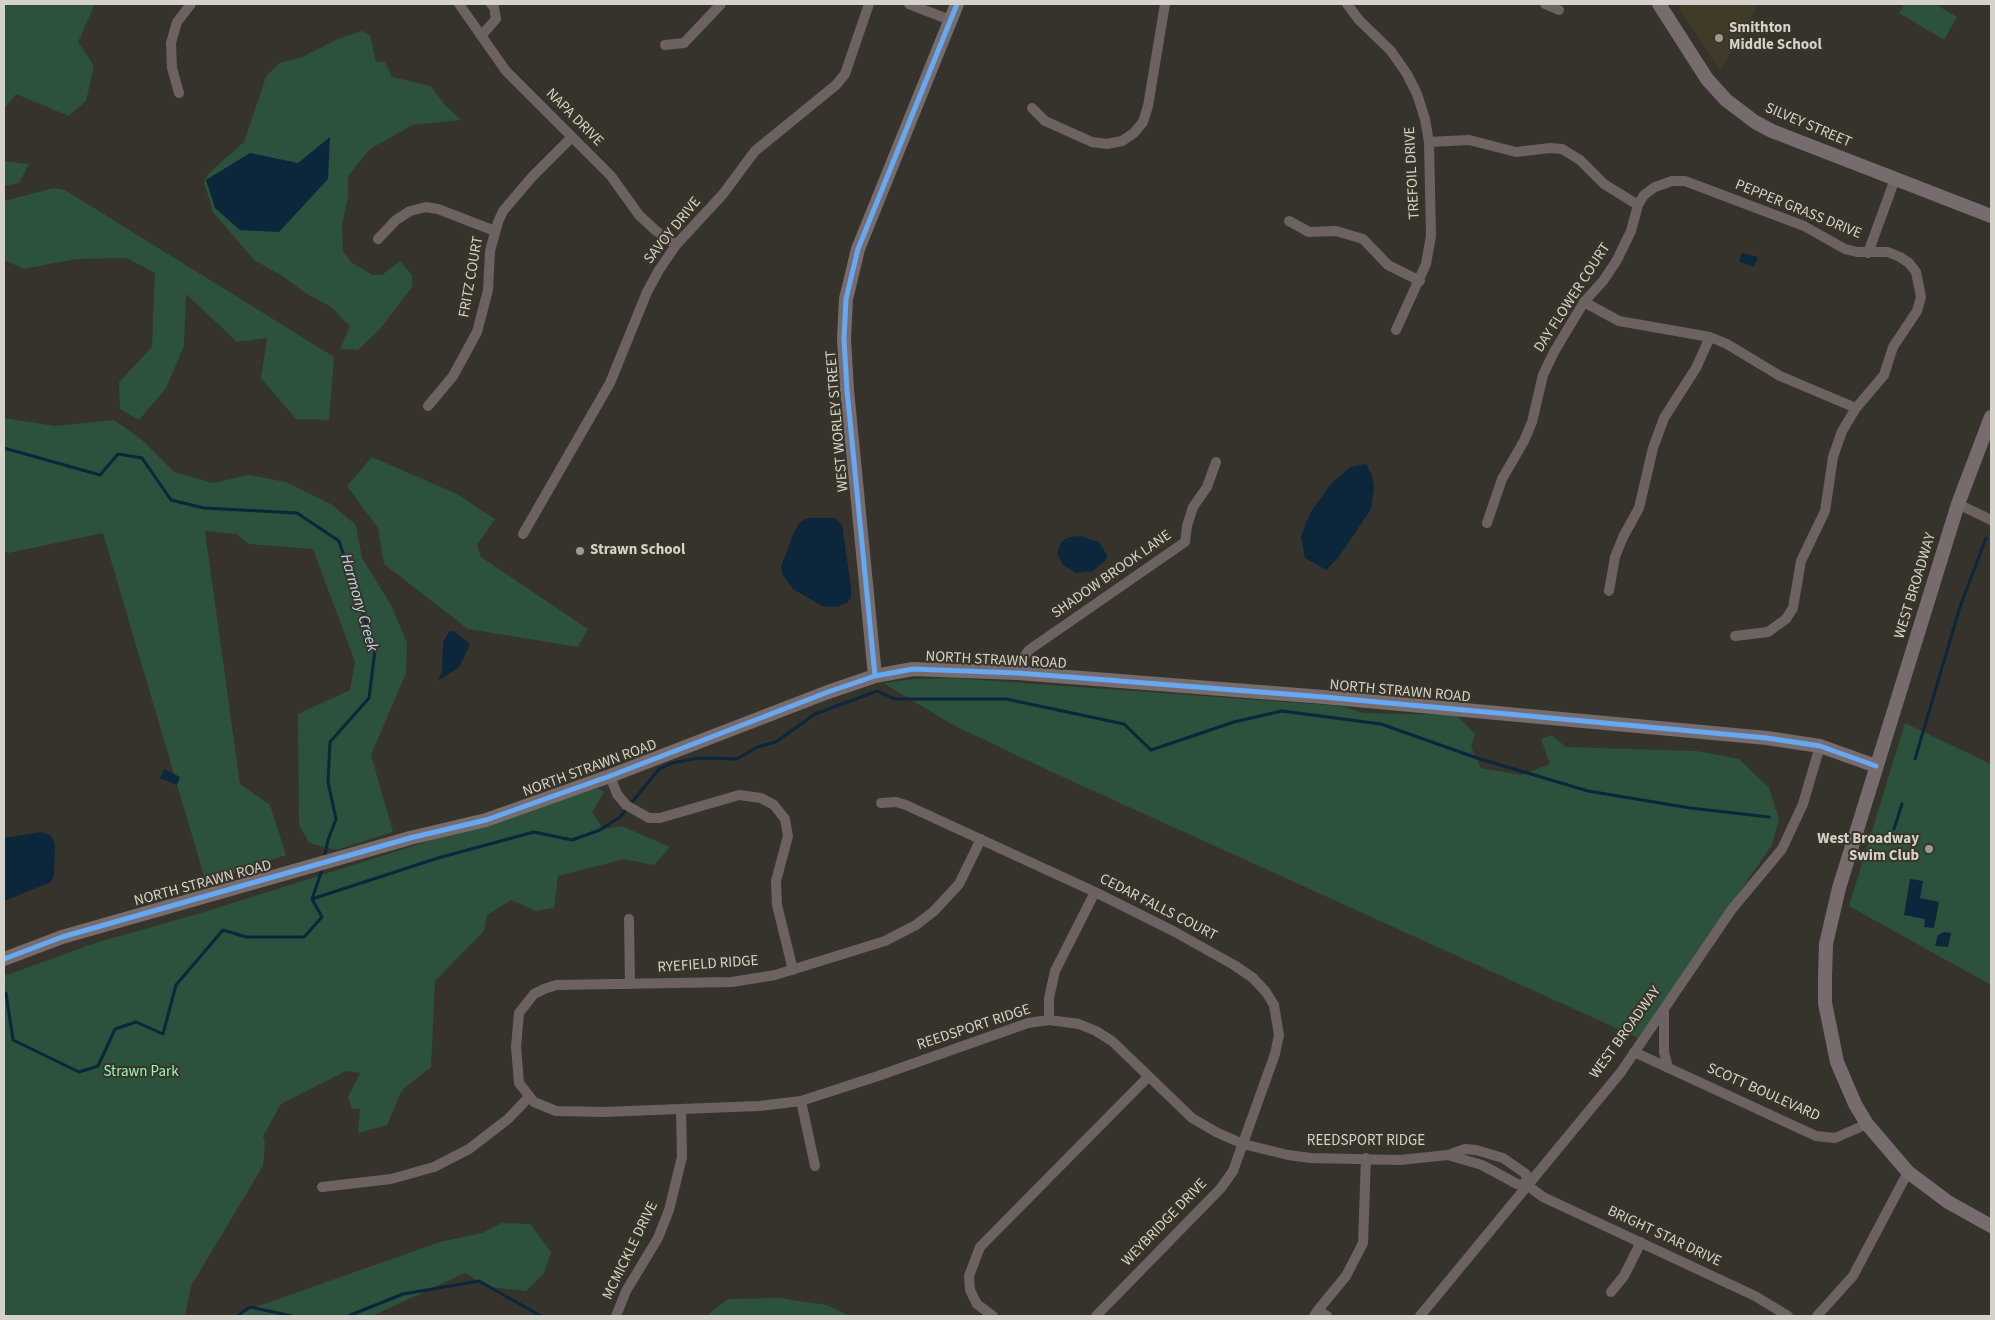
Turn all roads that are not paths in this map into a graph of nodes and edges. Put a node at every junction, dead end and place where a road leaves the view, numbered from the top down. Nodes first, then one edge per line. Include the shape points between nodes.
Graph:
1 (191, 4) edge
2 (491, 4) edge
3 (720, 4) edge
4 (869, 4) edge
5 (909, 4) edge
6 (957, 4) edge
7 (1164, 4) edge
8 (1347, 4) edge
9 (1545, 4) edge
10 (1659, 4) edge
11 (462, 5) edge
12 (1559, 10) dead end
13 (950, 20) junction
14 (482, 35) junction
15 (665, 45) dead end
16 (179, 93) dead end
17 (1032, 108) dead end
18 (572, 137) junction
19 (1429, 142) junction
20 (1895, 179) junction
21 (1665, 182) joint
22 (1638, 205) junction
23 (1991, 216) edge
24 (1288, 221) dead end
25 (495, 231) junction
26 (378, 239) dead end
27 (676, 245) junction
28 (1868, 253) junction
29 (1420, 281) junction
30 (1584, 302) junction
31 (1396, 330) dead end
32 (1710, 337) junction
33 (428, 406) dead end
34 (1856, 408) junction
35 (1991, 417) edge
36 (1216, 462) dead end
37 (1958, 504) junction
38 (1991, 520) edge
39 (1487, 524) dead end
40 (523, 534) dead end
41 (1609, 591) dead end
42 (1736, 636) dead end
43 (1022, 673) junction
44 (875, 676) junction
45 (1820, 746) junction
46 (1876, 766) junction
47 (610, 776) junction
48 (881, 803) dead end
49 (981, 840) junction
50 (1095, 892) junction
51 (629, 919) dead end
52 (4, 959) edge
53 (793, 970) junction
54 (630, 984) junction
55 (1664, 1008) junction
56 (1049, 1020) junction
57 (1634, 1052) junction
58 (1668, 1068) junction
59 (1148, 1077) junction
60 (529, 1097) junction
61 (801, 1101) junction
62 (681, 1109) junction
63 (1867, 1124) junction
64 (1243, 1144) junction
65 (1448, 1155) junction
66 (1366, 1158) junction
67 (815, 1166) dead end
68 (1908, 1172) junction
69 (1528, 1185) junction
70 (322, 1187) dead end
71 (1991, 1226) edge
72 (1641, 1242) junction
73 (1611, 1292) dead end
74 (1316, 1313) edge
75 (616, 1316) edge
76 (993, 1316) edge
77 (1096, 1316) edge
78 (1327, 1316) edge
79 (1420, 1316) edge
80 (1788, 1316) edge
81 (1818, 1316) edge

1 - 16 street via 177,22 172,43 172,68
2 - 14 street via 496,19
3 - 15 street via 684,43
4 - 27 street, SAVOY DRIVE via 845,74 836,85 755,151 723,194
5 - 13 street
6 - 13 street, WEST WORLEY STREET
7 - 17 street via 1148,106 1143,122 1134,133 1107,144 1092,142 1045,121
8 - 19 street, TREFOIL DRIVE via 1408,74 1420,102
9 - 12 street
10 - 20 street, SILVEY STREET via 1707,79 1733,106 1772,131
11 - 14 street, NAPA DRIVE
13 - 44 street, WEST WORLEY STREET via 858,249 846,299 847,390
14 - 18 street, NAPA DRIVE via 506,70
18 - 25 street, FRITZ COURT via 513,197
18 - 27 street, NAPA DRIVE via 611,176 639,214
19 - 22 street via 1470,140 1516,152 1562,149 1580,160 1604,184
19 - 29 street, TREFOIL DRIVE via 1431,236
20 - 23 street, SILVEY STREET
20 - 28 street
21 - 22 street, DAY FLOWER COURT via 1644,195
21 - 28 street, PEPPER GRASS DRIVE via 1685,181 1804,226 1845,249
22 - 30 street, DAY FLOWER COURT via 1617,260
24 - 29 street via 1308,232 1336,231 1363,240 1388,265
25 - 26 street via 426,207 410,211 396,220
25 - 33 street, FRITZ COURT via 490,251 488,290 477,332 453,376
27 - 40 street, SAVOY DRIVE via 647,292 592,418
28 - 34 street, PEPPER GRASS DRIVE via 1888,252 1909,263 1916,272 1920,297 1917,311 1894,347 1884,375
29 - 31 street, TREFOIL DRIVE
30 - 32 street via 1620,321
30 - 39 street, DAY FLOWER COURT via 1543,374 1532,422 1502,479
32 - 34 street via 1780,376
32 - 41 street via 1696,368 1664,418 1653,448 1639,508 1616,557
34 - 42 street via 1842,431 1833,457 1825,511 1801,560 1793,608 1786,619 1768,632
35 - 37 street, WEST BROADWAY
36 - 43 street, SHADOW BROOK LANE via 1207,487 1193,507 1185,542 1029,650 1023,658
37 - 38 street
37 - 46 street, WEST BROADWAY
43 - 44 street, NORTH STRAWN ROAD via 913,669
43 - 45 street, NORTH STRAWN ROAD via 1324,697 1767,738
44 - 47 street, NORTH STRAWN ROAD
45 - 46 street, NORTH STRAWN ROAD
45 - 55 street, WEST BROADWAY via 1803,804 1782,849 1732,909
46 - 63 street, WEST BROADWAY via 1838,888 1826,944 1825,976 1825,1003 1837,1062
47 - 52 street, NORTH STRAWN ROAD via 486,820 410,838 62,936
47 - 53 street via 626,806 649,818 660,818 739,795 761,798 774,804 785,819 788,836 776,881 777,905
48 - 49 street, CEDAR FALLS COURT via 906,804
49 - 50 street, CEDAR FALLS COURT
49 - 53 street, RYEFIELD RIDGE via 959,884 916,925 885,941
50 - 56 street via 1056,971 1049,998
50 - 64 street, CEDAR FALLS COURT via 1234,965 1266,992 1274,1005 1279,1035 1275,1054
51 - 54 street
53 - 54 street, RYEFIELD RIDGE via 732,982
54 - 60 street, RYEFIELD RIDGE via 556,985 534,994 519,1013 516,1047 519,1083
55 - 57 street, WEST BROADWAY
55 - 58 street via 1664,1052
56 - 59 street, REEDSPORT RIDGE via 1080,1024 1096,1030 1112,1041
56 - 61 street, REEDSPORT RIDGE via 1028,1023
57 - 58 street, SCOTT BOULEVARD
57 - 69 street, WEST BROADWAY
58 - 63 street, SCOTT BOULEVARD via 1816,1136 1835,1138
59 - 64 street, REEDSPORT RIDGE via 1192,1118
59 - 76 street via 980,1247 969,1276 970,1290 977,1304
60 - 62 street, REEDSPORT RIDGE via 556,1111
60 - 70 street via 508,1119 469,1149 434,1167 391,1179
61 - 62 street, REEDSPORT RIDGE via 741,1108
61 - 67 street
62 - 75 street, MCMICKLE DRIVE via 682,1157 671,1204 658,1238 629,1284
63 - 68 street
64 - 66 street, REEDSPORT RIDGE via 1288,1156
64 - 77 street, WEYBRIDGE DRIVE via 1233,1171 1221,1188
65 - 66 street, REEDSPORT RIDGE via 1400,1160
65 - 69 street, REEDSPORT RIDGE via 1482,1165 1517,1184
65 - 69 street, REEDSPORT RIDGE via 1465,1149 1503,1158 1526,1174
66 - 74 street via 1363,1243 1346,1276
68 - 71 street via 1948,1202
68 - 81 street via 1853,1276
69 - 72 street, BRIGHT STAR DRIVE via 1543,1197
69 - 79 street, WEST BROADWAY
72 - 73 street via 1624,1276
72 - 80 street, BRIGHT STAR DRIVE via 1755,1296
74 - 78 street

